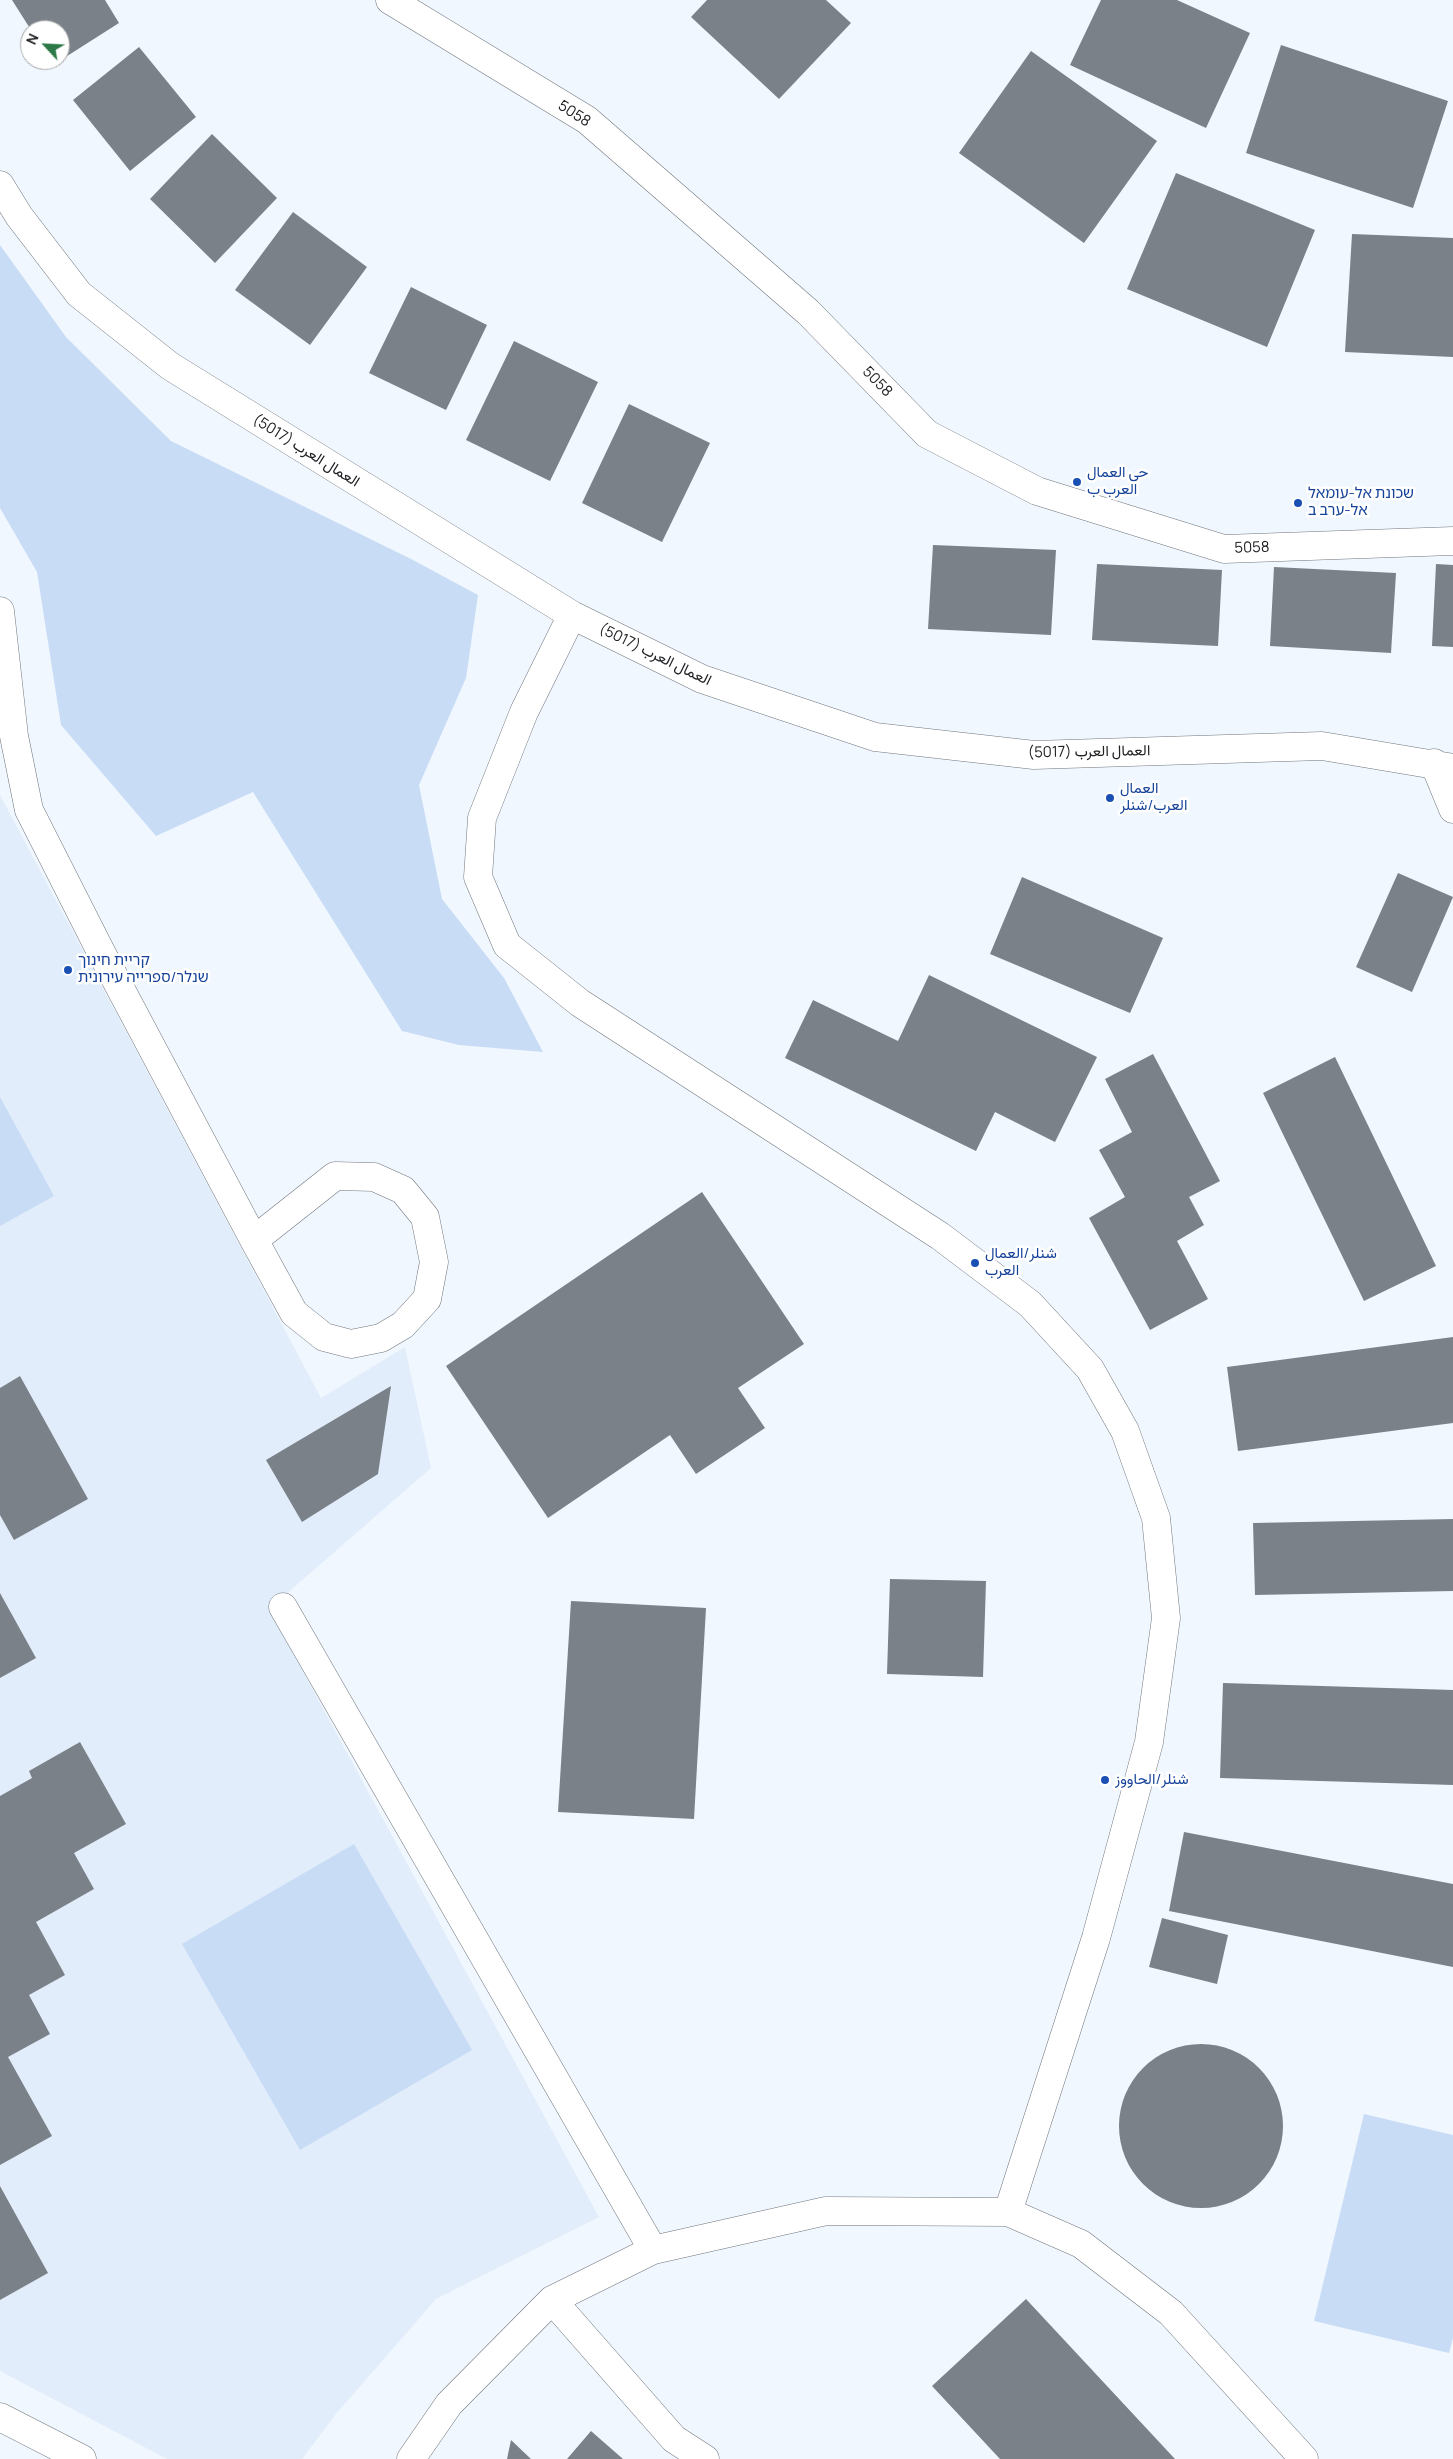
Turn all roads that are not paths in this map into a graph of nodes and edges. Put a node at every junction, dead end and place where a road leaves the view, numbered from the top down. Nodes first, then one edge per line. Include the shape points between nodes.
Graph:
1 (390, 0) edge
2 (0, 185) edge
3 (1453, 541) edge
4 (0, 611) edge
5 (572, 615) junction
6 (1443, 765) edge
7 (1453, 810) edge
8 (254, 1240) junction
9 (283, 1607) dead end
10 (1008, 2212) junction
11 (653, 2250) junction
12 (552, 2300) junction
13 (0, 2417) edge
14 (82, 2459) edge
15 (412, 2459) edge
16 (705, 2459) edge
17 (1304, 2459) edge

1 - 3 street, 5058 via 587,120 808,312 927,434 1037,491 1224,549
2 - 5 street, العمال العرب (5017) via 19,216 78,294 170,366
4 - 8 street via 14,736 29,810
5 - 6 street, العمال العرب (5017) via 702,680 875,737 1034,755 1322,746
5 - 10 street via 524,712 482,818 478,877 507,945 580,1003 940,1236 1030,1304 1090,1369 1125,1431 1156,1518 1166,1618 1149,1742 1096,1938
6 - 7 street
8 - 8 street via 335,1176 374,1177 403,1190 425,1217 434,1262 427,1299 403,1325 381,1338 351,1344 324,1337 294,1313
9 - 11 street
10 - 11 street via 826,2211
10 - 17 street via 1081,2244 1171,2313
11 - 12 street
12 - 15 street via 449,2404
12 - 16 street via 674,2438
13 - 14 street

